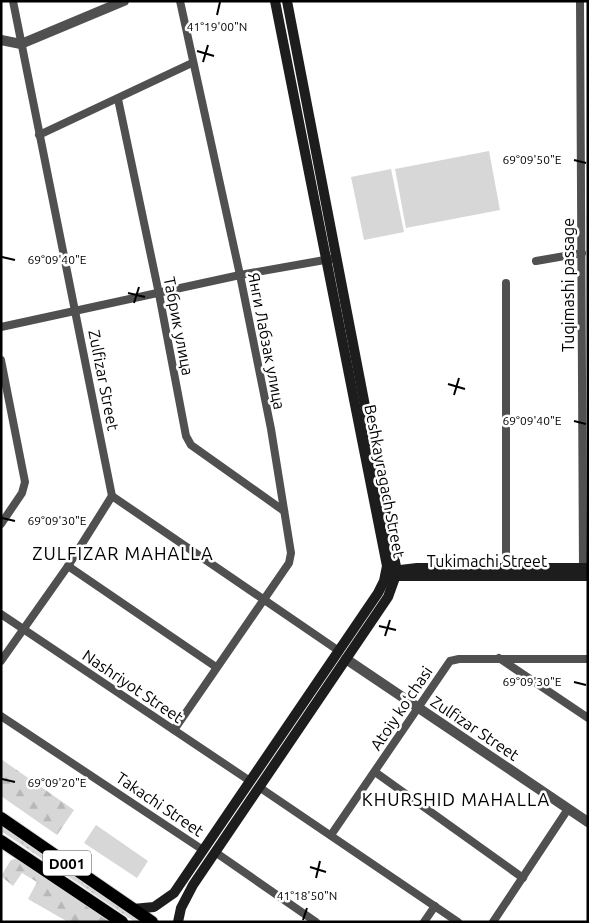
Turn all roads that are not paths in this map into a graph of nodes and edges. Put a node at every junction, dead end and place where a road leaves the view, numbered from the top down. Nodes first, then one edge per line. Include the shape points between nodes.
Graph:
1 (13, 1) edge
2 (124, 1) edge
3 (180, 1) edge
4 (275, 1) edge
5 (287, 1) edge
6 (580, 1) edge
7 (1, 40) edge
8 (21, 44) junction
9 (192, 62) junction
10 (118, 99) junction
11 (39, 135) junction
12 (582, 253) junction
13 (331, 259) junction
14 (536, 261) dead end
15 (240, 276) junction
16 (506, 283) dead end
17 (159, 294) junction
18 (75, 310) junction
19 (1, 327) edge
20 (1, 360) edge
21 (112, 496) junction
22 (284, 511) junction
23 (1, 524) edge
24 (68, 566) junction
25 (586, 571) edge
26 (506, 572) junction
27 (397, 573) junction
28 (386, 574) junction
29 (263, 600) junction
30 (1, 614) edge
31 (24, 629) junction
32 (339, 651) junction
33 (498, 658) junction
34 (346, 659) junction
35 (588, 659) edge
36 (1, 661) edge
37 (216, 668) junction
38 (418, 708) junction
39 (1, 716) edge
40 (588, 718) edge
41 (174, 730) junction
42 (375, 772) junction
43 (250, 781) junction
44 (259, 787) junction
45 (568, 809) junction
46 (1, 818) edge
47 (588, 822) edge
48 (332, 835) junction
49 (1, 841) edge
50 (203, 850) junction
51 (215, 852) junction
52 (184, 878) junction
53 (523, 878) junction
54 (193, 885) junction
55 (435, 906) junction
56 (133, 909) junction
57 (122, 922) edge
58 (152, 922) edge
59 (178, 922) edge
60 (316, 922) edge
61 (424, 922) edge
62 (458, 922) edge
63 (493, 922) edge

1 - 8 street, Zulfizar Street
2 - 8 street
3 - 9 street, Янги Лабзак улица
4 - 13 main road, Beshkayragach Street
5 - 13 main road, Beshkayragach Street
6 - 12 street, Tuqimashi passage
7 - 8 street
8 - 11 street, Zulfizar Street
9 - 10 street
9 - 15 street, Янги Лабзак улица
10 - 11 street
10 - 17 street, Табрик улица
11 - 18 street, Zulfizar Street
12 - 14 street
12 - 25 street, Tuqimashi passage
13 - 15 street
13 - 27 main road, Beshkayragach Street
13 - 28 main road, Beshkayragach Street
15 - 17 street
15 - 22 street, Янги Лабзак улица
16 - 26 street
17 - 18 street
17 - 22 street, Табрик улица via 186,436 191,445
18 - 19 street
18 - 21 street, Zulfizar Street
20 - 23 street via 25,484
21 - 24 street
21 - 29 street
22 - 29 street, Янги Лабзак улица via 291,558
24 - 31 street
24 - 37 street
25 - 26 main road, Tukimachi Street
26 - 27 main road, Tukimachi Street
27 - 28 main road
27 - 34 main road, Beshkayragach Street via 388,597
28 - 32 main road, Beshkayragach Street via 378,594
29 - 32 street
29 - 37 street, Янги Лабзак улица
30 - 31 street, Nashriyot Street
31 - 36 street
31 - 41 street, Nashriyot Street
32 - 43 main road, Beshkayragach Street
33 - 35 street, Atoiy koʻchasi
33 - 38 street, Atoiy koʻchasi via 450,661
33 - 40 street
34 - 38 street, Zulfizar Street
34 - 44 main road, Beshkayragach Street
37 - 41 street, Янги Лабзак улица
38 - 42 street, Atoiy koʻchasi
38 - 45 street, Zulfizar Street
39 - 50 street, Takachi Street
41 - 43 street, Nashriyot Street
42 - 48 street, Atoiy koʻchasi
42 - 53 street
43 - 50 main road, Beshkayragach Street
44 - 48 street
44 - 51 main road, Beshkayragach Street
45 - 47 street, Zulfizar Street
45 - 53 street
46 - 56 highway, D001
48 - 55 street
49 - 57 highway, D001
50 - 52 main road, Beshkayragach Street
51 - 54 main road, Beshkayragach Street
51 - 60 street, Takachi Street
52 - 54 main road
52 - 56 main road, Beshkayragach Street via 159,905
53 - 63 street
54 - 59 main road, Beshkayragach Street
55 - 61 street
55 - 62 street
56 - 58 highway, D001

